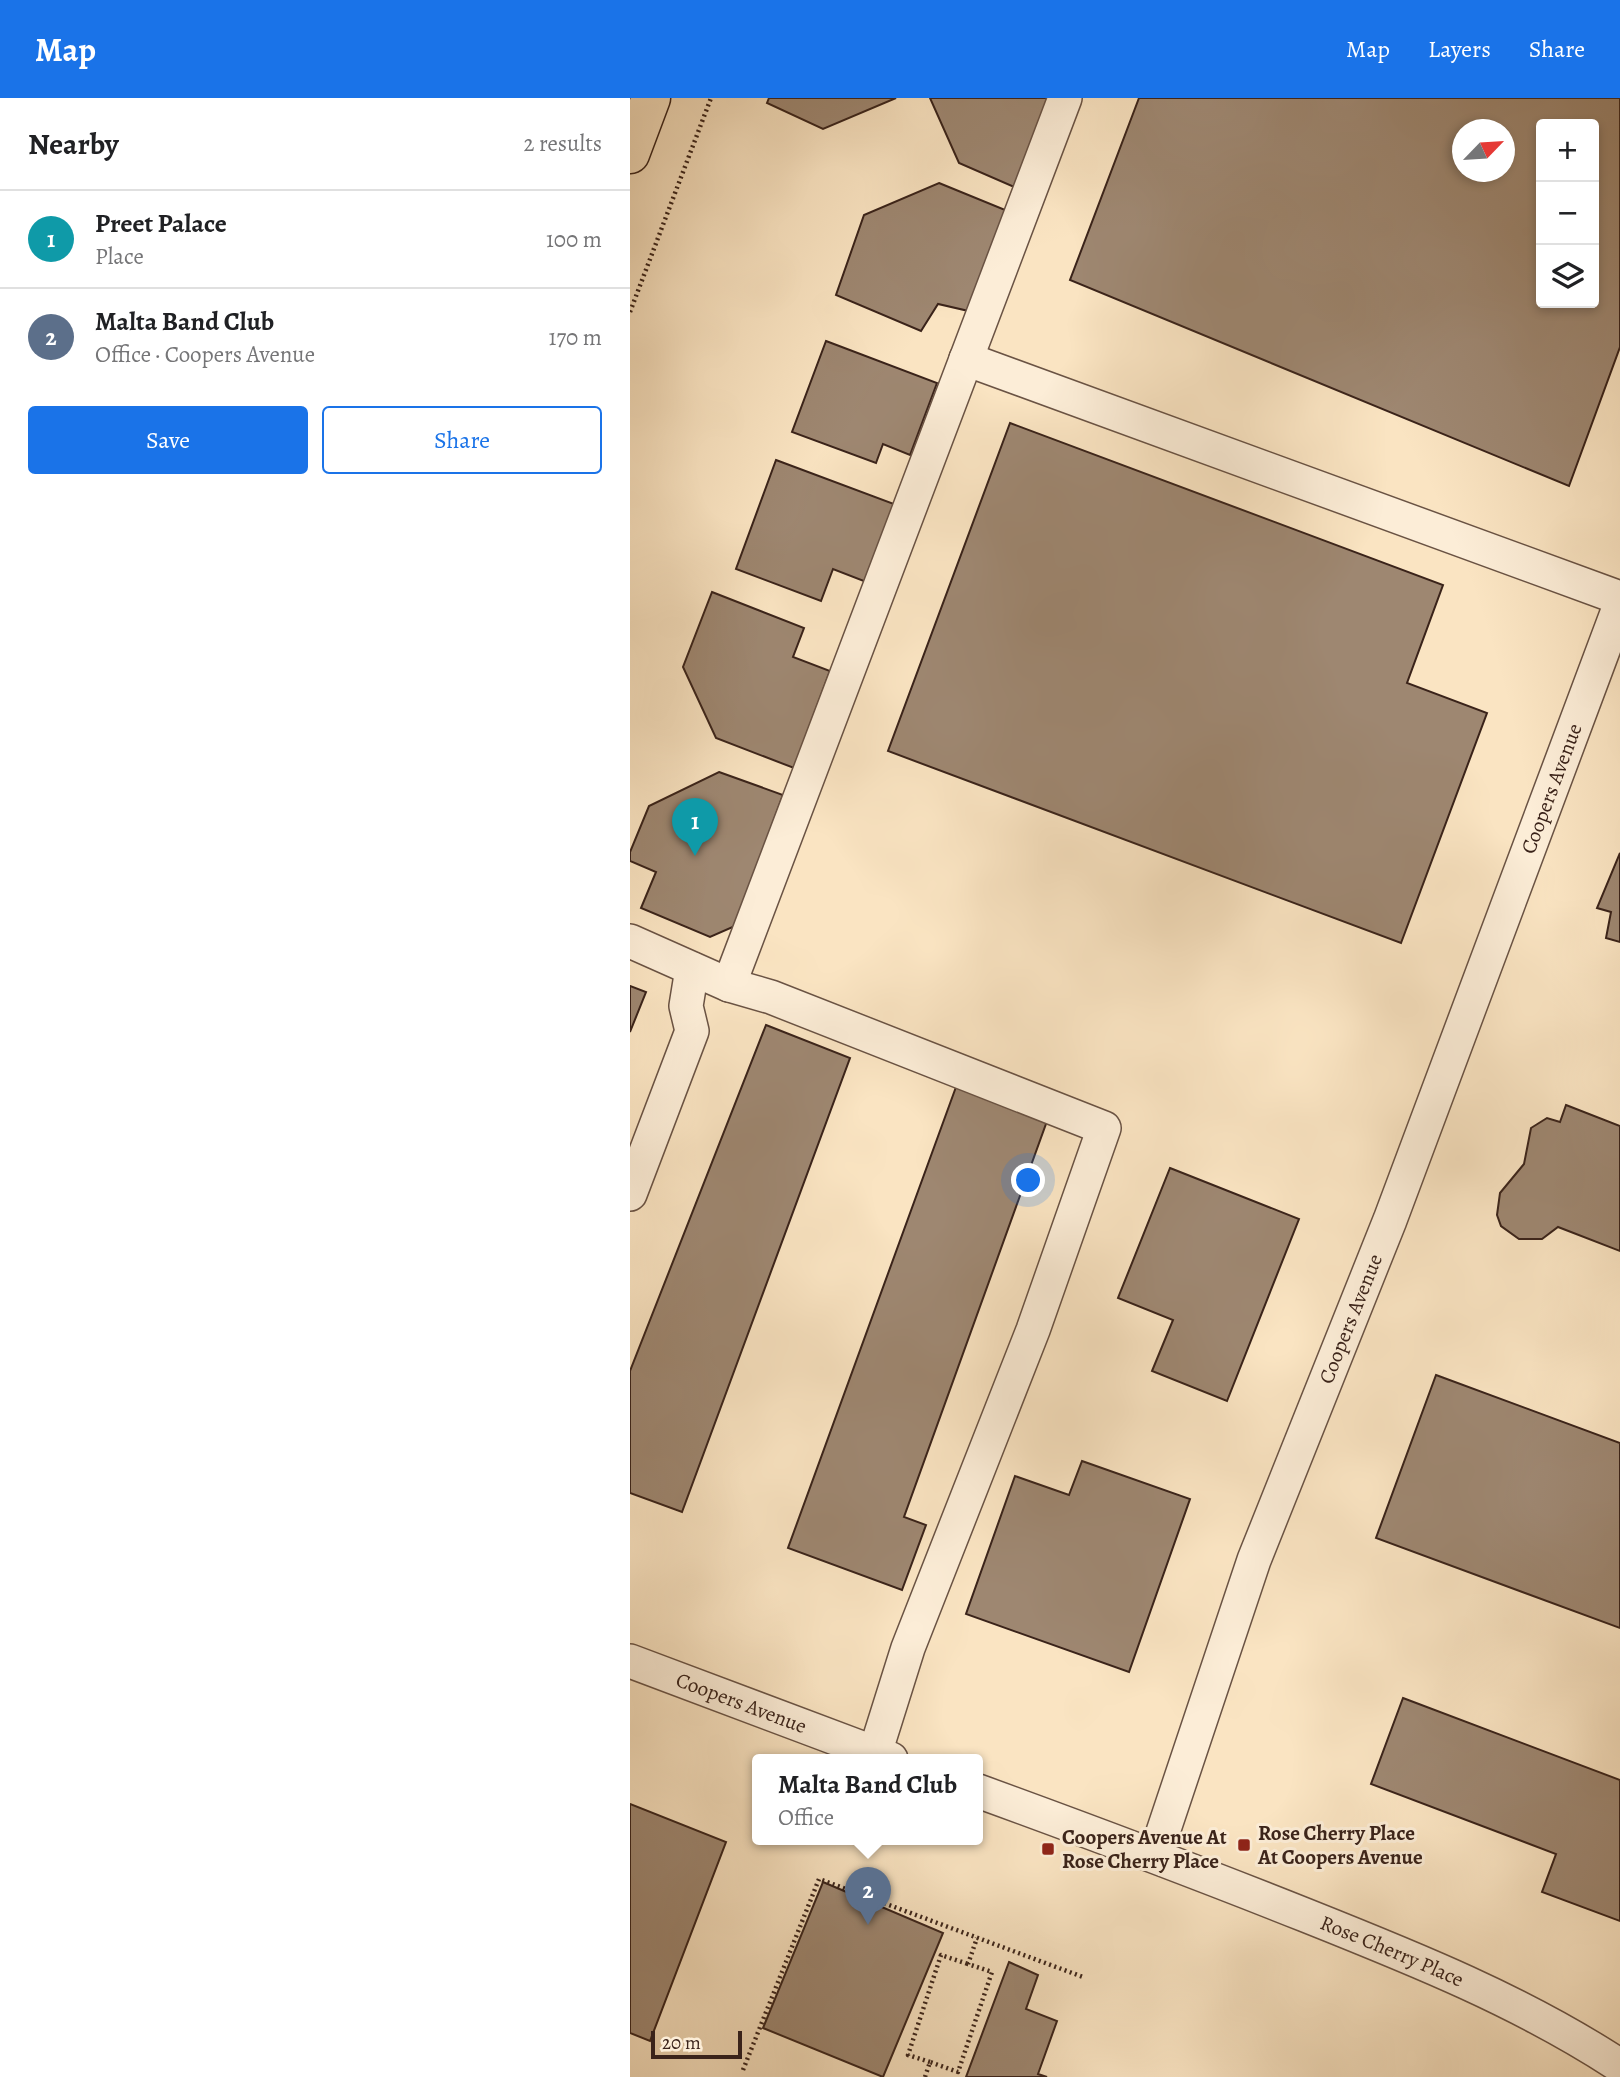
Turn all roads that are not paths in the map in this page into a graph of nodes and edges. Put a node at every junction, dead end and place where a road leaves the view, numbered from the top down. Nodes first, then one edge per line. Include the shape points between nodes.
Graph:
1 (651, 98) edge
2 (1065, 98) edge
3 (630, 153) edge
4 (966, 359) junction
5 (1620, 598) edge
6 (1620, 606) edge
7 (630, 941) edge
8 (692, 969) junction
9 (729, 985) junction
10 (630, 1194) edge
11 (630, 1661) edge
12 (878, 1754) edge
13 (883, 1754) edge
14 (983, 1793) edge
15 (1155, 1856) junction
16 (1620, 2066) edge

1 - 3 main road
2 - 4 street
4 - 5 street
4 - 9 street
6 - 15 street, Coopers Avenue via 1390,1220 1254,1560
7 - 8 street
8 - 9 street
8 - 10 street via 686,1006 692,1031
9 - 13 street via 771,997 1104,1128 1033,1330 908,1647
11 - 12 street, Coopers Avenue
14 - 15 street
15 - 16 street, Rose Cherry Place via 1404,1955 1518,2008

